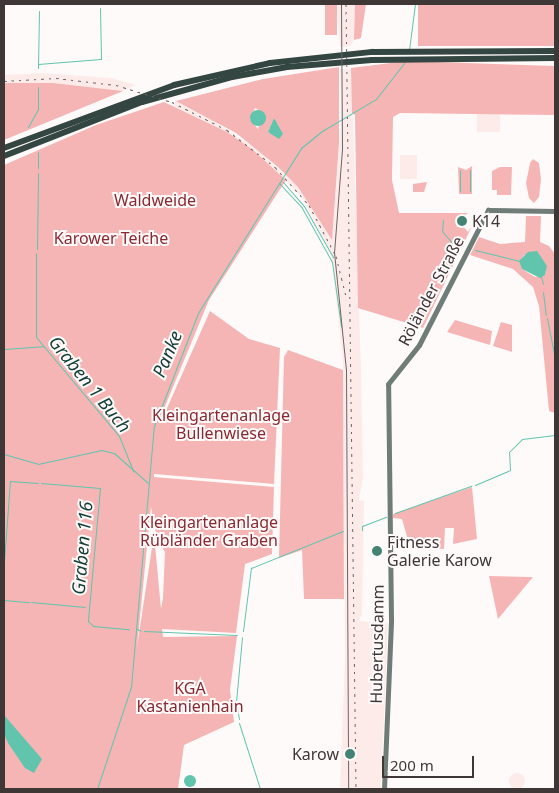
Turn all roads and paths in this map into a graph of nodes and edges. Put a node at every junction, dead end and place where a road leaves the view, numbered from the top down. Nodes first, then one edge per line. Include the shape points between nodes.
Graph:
1 (555, 51) edge
2 (555, 58) edge
3 (4, 148) edge
4 (4, 156) edge
5 (555, 211) edge
6 (391, 379) joint
7 (384, 789) edge

1 - 3 highway via 408,52 311,57 214,74 120,103
2 - 4 highway via 328,62 232,77 142,102
5 - 6 street, Röländer Straße via 488,210 419,345
6 - 7 street, Hubertusdamm via 387,393 391,619

